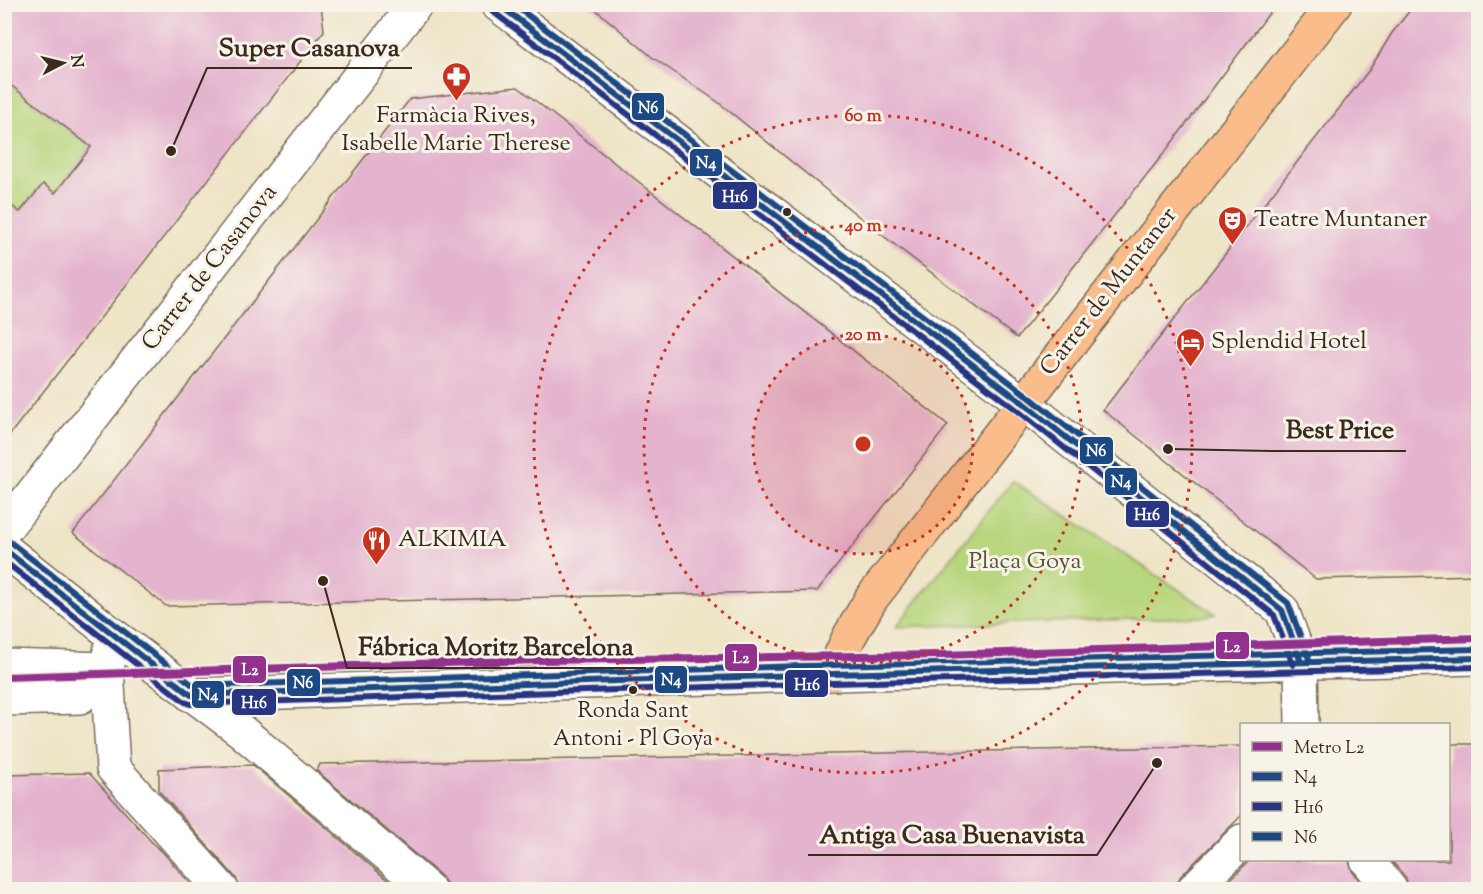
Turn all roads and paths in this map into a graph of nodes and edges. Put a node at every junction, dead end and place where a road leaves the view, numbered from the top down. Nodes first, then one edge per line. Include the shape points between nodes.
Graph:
1 (416, 4) edge
2 (497, 4) edge
3 (1335, 4) edge
4 (1023, 402) junction
5 (4, 530) edge
6 (4, 549) edge
7 (113, 635) junction
8 (1479, 658) edge
9 (1301, 662) junction
10 (4, 666) edge
11 (107, 669) junction
12 (831, 674) junction
13 (191, 695) junction
14 (80, 697) dead end
15 (4, 699) edge
16 (1302, 723) edge
17 (1240, 843) edge
18 (1368, 861) edge
19 (222, 890) edge
20 (429, 890) edge
21 (1193, 890) edge
22 (1391, 890) edge

1 - 5 street, Carrer de Casanova
2 - 4 street
3 - 4 main road, Carrer de Muntaner
4 - 9 street via 1282,610
4 - 12 main road, Carrer de Muntaner via 871,599
6 - 7 street
7 - 11 street
7 - 13 street
8 - 9 street
9 - 12 street
9 - 16 street
10 - 11 street
11 - 19 street via 113,768
12 - 13 street
13 - 20 street via 240,730
14 - 15 street
17 - 21 street
18 - 22 street

